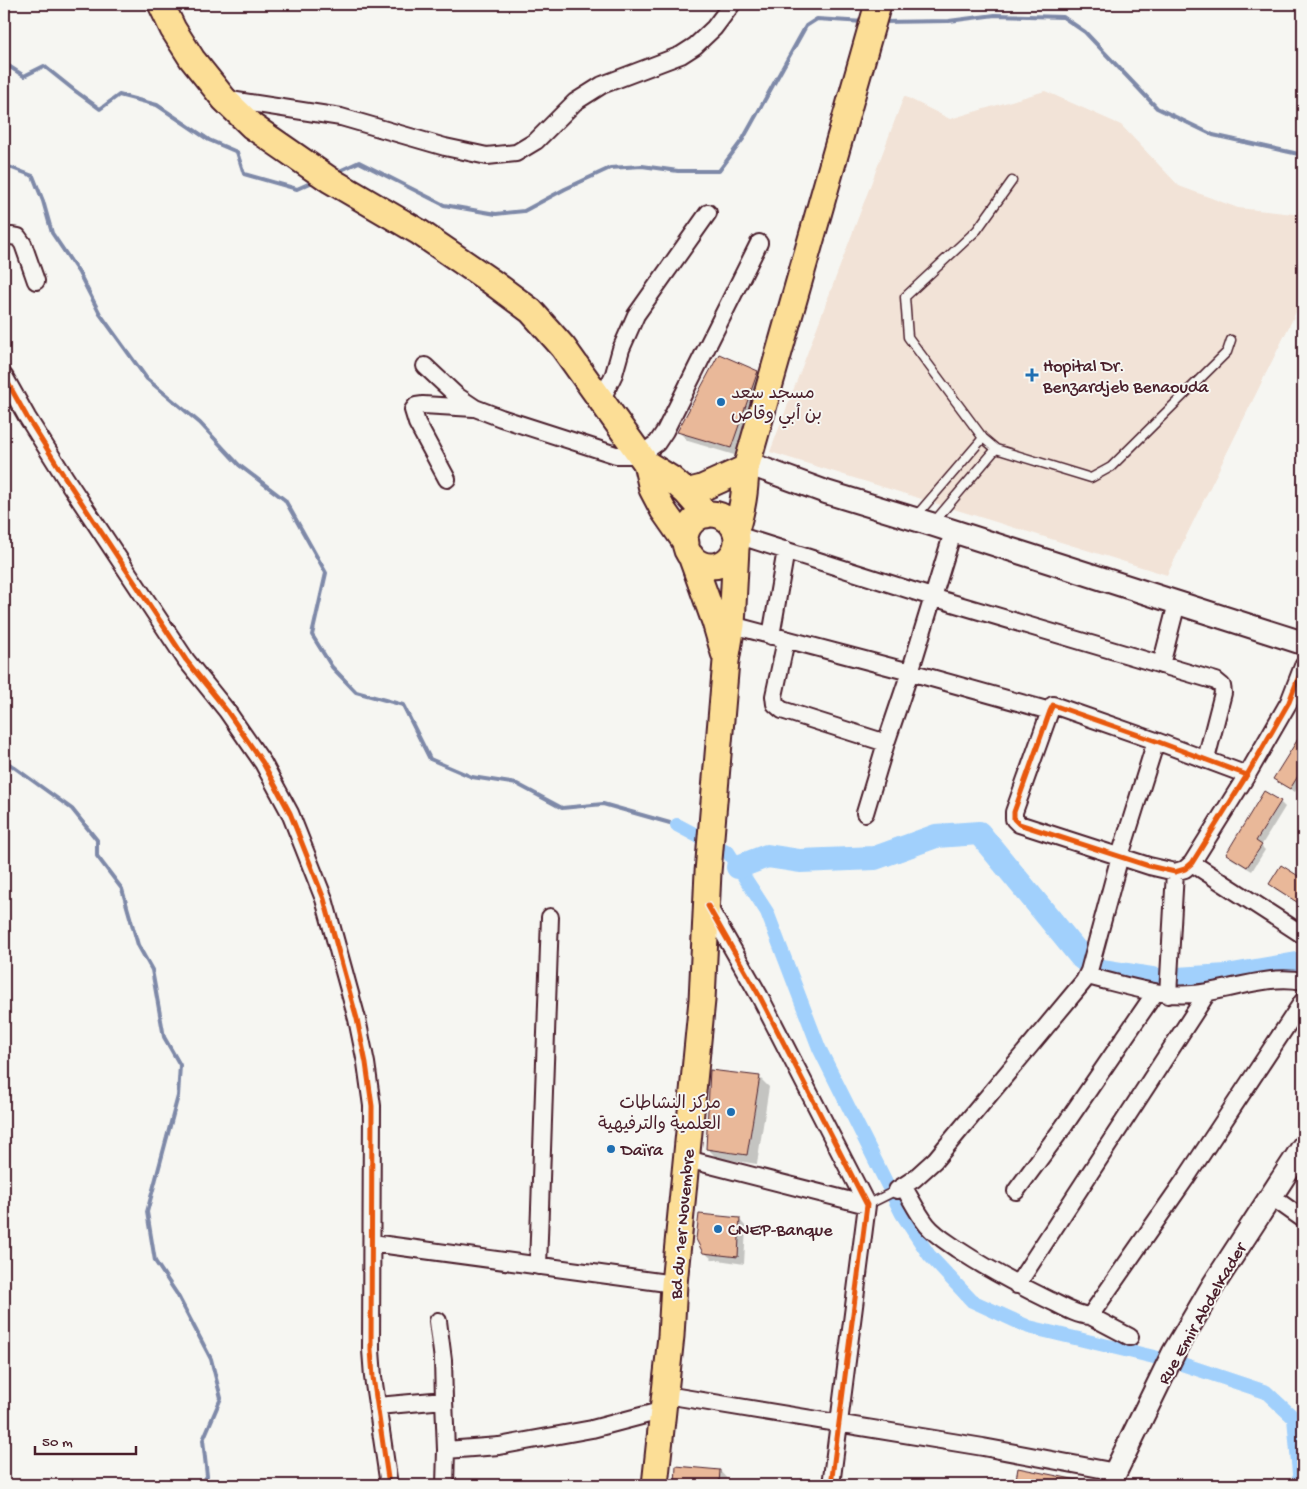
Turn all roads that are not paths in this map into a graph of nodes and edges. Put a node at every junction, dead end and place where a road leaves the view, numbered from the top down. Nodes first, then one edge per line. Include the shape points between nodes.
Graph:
1 (161, 4) edge
2 (732, 4) edge
3 (878, 4) edge
4 (224, 99) junction
5 (1012, 182) dead end
6 (708, 213) dead end
7 (4, 237) edge
8 (759, 243) dead end
9 (36, 281) dead end
10 (1231, 340) dead end
11 (425, 366) dead end
12 (4, 376) edge
13 (601, 401) junction
14 (476, 408) junction
15 (983, 438) junction
16 (996, 449) junction
17 (643, 459) junction
18 (746, 465) junction
19 (447, 479) dead end
20 (686, 492) junction
21 (707, 514) junction
22 (922, 522) junction
23 (953, 532) junction
24 (736, 538) junction
25 (688, 549) junction
26 (786, 550) junction
27 (932, 597) junction
28 (1177, 603) junction
29 (732, 625) junction
30 (778, 638) junction
31 (1303, 643) edge
32 (726, 661) junction
33 (1161, 665) junction
34 (1303, 666) edge
35 (910, 672) junction
36 (1050, 711) junction
37 (1156, 741) junction
38 (886, 744) junction
39 (1206, 760) junction
40 (1247, 775) junction
41 (865, 813) dead end
42 (1120, 856) junction
43 (1192, 863) junction
44 (1175, 872) junction
45 (708, 906) junction
46 (550, 918) dead end
47 (1303, 935) edge
48 (1089, 969) junction
49 (1303, 981) edge
50 (1166, 986) junction
51 (1208, 992) junction
52 (1303, 1001) edge
53 (1303, 1147) edge
54 (687, 1159) junction
55 (900, 1188) junction
56 (1016, 1190) dead end
57 (1272, 1197) junction
58 (874, 1202) junction
59 (1303, 1219) edge
60 (372, 1244) junction
61 (538, 1266) junction
62 (674, 1284) junction
63 (1017, 1284) junction
64 (1090, 1316) junction
65 (438, 1321) dead end
66 (1130, 1338) dead end
67 (444, 1400) junction
68 (665, 1402) junction
69 (378, 1406) junction
70 (839, 1423) junction
71 (446, 1450) junction
72 (1112, 1479) edge
73 (390, 1485) edge
74 (445, 1485) edge
75 (655, 1485) edge
76 (831, 1485) edge

1 - 4 main road via 192,59
2 - 4 street via 695,46 681,55 602,86 575,102 536,141 516,154 487,156 341,117
3 - 18 main road, Bd du 1er Novembre
4 - 13 main road via 252,126 283,148 330,180 419,232 531,311 563,347
5 - 15 lane via 977,230 905,297 908,336
6 - 13 street via 636,315
7 - 9 street via 18,238 23,244
8 - 17 street via 665,432
10 - 16 lane via 1227,352 1111,467 1091,478
11 - 14 street via 457,396
12 - 60 street via 66,479 181,652 263,763 290,813 324,899 366,1063 372,1106
13 - 17 main road
14 - 17 street via 586,447
14 - 19 street via 423,404 413,410
15 - 16 lane
15 - 22 lane
16 - 22 lane
17 - 20 main road
17 - 25 main road via 652,489
18 - 20 main road via 702,488
18 - 21 main road via 716,494
18 - 22 street
18 - 24 main road, Bd du 1er Novembre via 745,496
20 - 21 main road
21 - 24 main road via 724,517 731,523
21 - 25 main road via 698,517 687,530
22 - 23 street
23 - 27 street
23 - 28 street
24 - 25 main road via 727,561 712,566 697,561
24 - 26 street
24 - 29 main road, Bd du 1er Novembre
25 - 32 main road
26 - 27 street
26 - 30 street
27 - 33 street
27 - 35 street
28 - 31 street
28 - 33 street
29 - 30 street
29 - 32 main road, Bd du 1er Novembre
30 - 35 street
30 - 38 street via 775,704 782,710
32 - 45 main road, Bd du 1er Novembre
33 - 39 street via 1216,681 1222,686
34 - 40 street via 1289,702
35 - 36 street
35 - 38 street
36 - 37 street via 1055,705
36 - 42 street via 1014,819 1019,824
37 - 39 street
37 - 42 street
38 - 41 street
39 - 40 street
40 - 43 street
42 - 44 street
42 - 48 street
43 - 44 street
43 - 47 street
44 - 50 street
45 - 54 main road, Bd du 1er Novembre
45 - 58 street
46 - 61 street
48 - 50 street
48 - 55 street via 1080,987 935,1160
49 - 51 street via 1272,979
50 - 51 street via 1195,994
50 - 56 street
51 - 63 street
52 - 64 street
53 - 57 street, Rue Emir AbdelKader
54 - 58 street
54 - 62 main road, Bd du 1er Novembre
55 - 58 lane
55 - 63 street via 928,1226 976,1262
57 - 59 street
57 - 72 street, Rue Emir AbdelKader via 1214,1284 1170,1361
58 - 70 street
60 - 61 street
60 - 69 street via 371,1350
61 - 62 street
62 - 68 main road, Bd du 1er Novembre
63 - 64 street via 1065,1308
64 - 66 street
65 - 67 street
67 - 69 street
67 - 71 street
68 - 70 street
68 - 71 street via 583,1431 499,1446
68 - 75 main road, Bd du 1er Novembre
69 - 73 street
70 - 72 street via 983,1447
70 - 76 street
71 - 74 street

